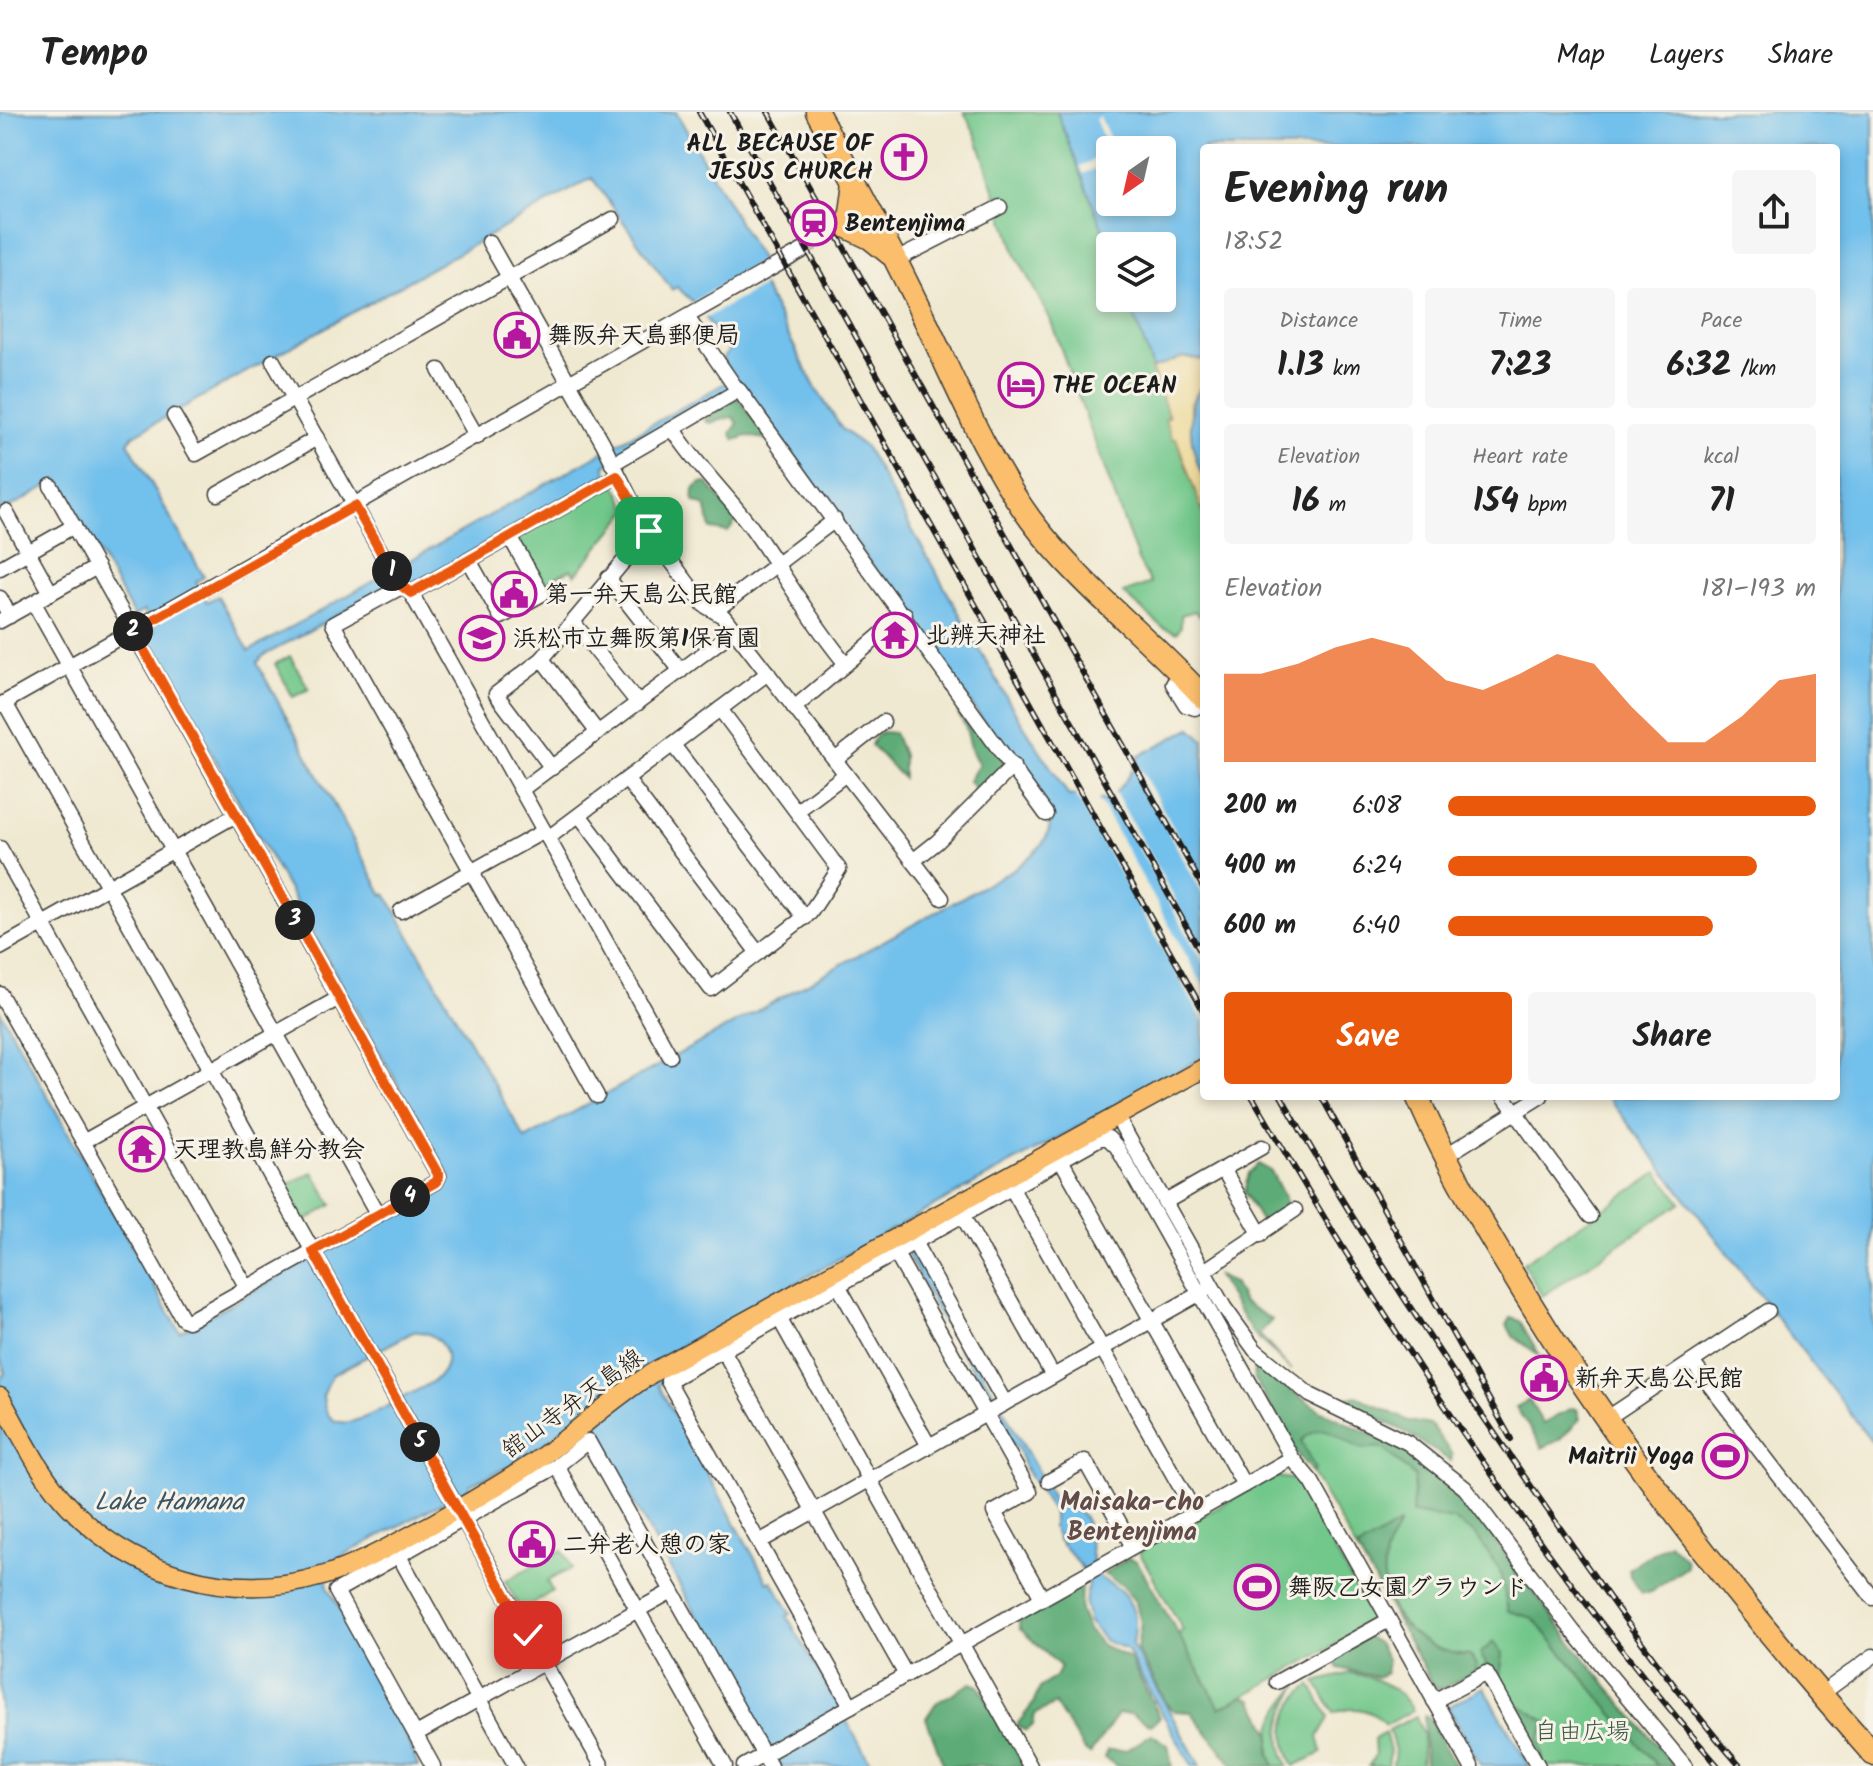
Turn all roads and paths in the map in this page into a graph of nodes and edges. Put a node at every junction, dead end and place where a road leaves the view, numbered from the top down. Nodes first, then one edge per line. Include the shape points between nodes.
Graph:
1 (817, 112) edge
2 (855, 182) junction
3 (1000, 207) dead end
4 (613, 219) dead end
5 (489, 242) dead end
6 (802, 251) tunnel mouth
7 (896, 260) junction
8 (509, 278) junction
9 (691, 315) junction
10 (273, 361) dead end
11 (439, 370) dead end
12 (570, 385) junction
13 (735, 387) junction
14 (294, 398) junction
15 (174, 416) dead end
16 (673, 429) junction
17 (477, 437) junction
18 (317, 438) junction
19 (612, 463) junction
20 (51, 486) dead end
21 (218, 494) dead end
22 (355, 506) junction
23 (6, 512) dead end
24 (835, 520) junction
25 (74, 526) junction
26 (649, 531) junction
27 (510, 537) junction
28 (28, 552) junction
29 (469, 560) junction
30 (774, 566) junction
31 (97, 567) junction
32 (0, 568) edge
33 (608, 578) junction
34 (401, 583) junction
35 (51, 593) junction
36 (0, 598) edge
37 (34, 603) junction
38 (715, 611) junction
39 (905, 614) junction
40 (5, 619) edge
41 (573, 622) junction
42 (735, 630) junction
43 (133, 631) junction
44 (542, 659) junction
45 (846, 664) junction
46 (70, 666) junction
47 (681, 671) junction
48 (768, 673) junction
49 (1200, 695) edge
50 (2, 703) edge
51 (638, 703) junction
52 (794, 708) junction
53 (720, 709) junction
54 (883, 722) dead end
55 (598, 733) junction
56 (673, 745) junction
57 (835, 760) junction
58 (1013, 766) junction
59 (552, 768) junction
60 (846, 774) junction
61 (627, 780) junction
62 (521, 790) junction
63 (797, 811) junction
64 (1046, 814) dead end
65 (236, 815) junction
66 (580, 816) junction
67 (546, 835) junction
68 (0, 848) edge
69 (173, 850) junction
70 (913, 861) junction
71 (472, 872) junction
72 (108, 887) junction
73 (942, 898) dead end
74 (401, 911) dead end
75 (805, 918) junction
76 (43, 924) junction
77 (0, 948) edge
78 (758, 953) junction
79 (0, 994) edge
80 (339, 998) junction
81 (276, 1033) junction
82 (670, 1056) dead end
83 (211, 1070) junction
84 (1200, 1070) edge
85 (597, 1096) dead end
86 (1420, 1100) edge
87 (1507, 1100) edge
88 (1535, 1100) edge
89 (145, 1107) junction
90 (1516, 1112) junction
91 (1117, 1117) junction
92 (83, 1142) junction
93 (1262, 1147) dead end
94 (1445, 1156) junction
95 (1061, 1160) junction
96 (1223, 1169) junction
97 (1011, 1187) junction
98 (1165, 1202) junction
99 (1295, 1210) dead end
100 (378, 1215) junction
101 (962, 1215) junction
102 (1590, 1216) dead end
103 (1261, 1235) junction
104 (902, 1243) junction
105 (314, 1253) junction
106 (1204, 1271) junction
107 (838, 1285) junction
108 (247, 1288) junction
109 (1206, 1290) junction
110 (1768, 1311) dead end
111 (779, 1318) junction
112 (1151, 1321) junction
113 (1102, 1348) junction
114 (723, 1350) junction
115 (1692, 1362) junction
116 (1053, 1376) junction
117 (0, 1397) edge
118 (1004, 1404) junction
119 (987, 1413) junction
120 (1606, 1419) junction
121 (929, 1446) junction
122 (1292, 1458) junction
123 (557, 1466) junction
124 (870, 1480) junction
125 (1049, 1481) dead end
126 (1244, 1485) junction
127 (458, 1510) junction
128 (813, 1511) junction
129 (1195, 1513) junction
130 (759, 1542) junction
131 (1133, 1547) junction
132 (399, 1556) junction
133 (672, 1591) junction
134 (1042, 1598) junction
135 (1873, 1598) edge
136 (638, 1610) junction
137 (1389, 1620) junction
138 (962, 1644) junction
139 (1873, 1656) edge
140 (544, 1662) junction
141 (906, 1675) junction
142 (1277, 1682) dead end
143 (1820, 1695) junction
144 (479, 1699) junction
145 (1434, 1701) junction
146 (850, 1707) junction
147 (416, 1734) junction
148 (1873, 1754) edge
149 (767, 1758) edge
150 (433, 1766) edge
151 (516, 1766) edge
152 (602, 1766) edge
153 (725, 1766) edge
154 (744, 1766) edge
155 (1030, 1766) edge
156 (1471, 1766) edge
157 (1538, 1766) edge
158 (1685, 1766) edge

1 - 2 highway
2 - 7 highway
2 - 7 highway via 851,213 842,228 870,238
3 - 7 street
4 - 8 street
5 - 8 street
6 - 9 street
7 - 49 highway via 986,446 1022,507 1055,550
8 - 12 street
8 - 14 street
9 - 12 street
9 - 13 street
10 - 14 street
11 - 17 street
12 - 17 street
12 - 19 street
13 - 16 street
13 - 24 street
14 - 15 street via 196,454
14 - 18 street
16 - 19 street
16 - 30 street
17 - 22 street
18 - 21 street
18 - 22 street
19 - 26 street
19 - 27 street
20 - 25 street
22 - 34 street
22 - 43 street
23 - 28 street
24 - 30 street
24 - 39 street
25 - 28 street
25 - 31 street
26 - 33 street
26 - 38 street via 704,605
27 - 29 street
27 - 29 street via 545,600 501,617
28 - 32 street
28 - 35 street
29 - 34 street
30 - 38 street
30 - 45 street
31 - 35 street
31 - 43 street
33 - 41 street
33 - 47 street
34 - 62 street
34 - 71 street via 333,624
35 - 37 street
36 - 40 street
37 - 40 street
37 - 46 street
38 - 42 street
39 - 45 street
39 - 58 street
41 - 44 street
41 - 51 street
42 - 47 street
42 - 48 street
43 - 46 street
43 - 65 street
44 - 55 street
44 - 59 street via 496,694
45 - 52 street
46 - 50 street
46 - 69 street
47 - 51 street
48 - 52 street
48 - 53 street
50 - 72 street
51 - 55 street
52 - 57 street
53 - 56 street
53 - 63 street
54 - 57 street
55 - 59 street
56 - 61 street
56 - 75 street
57 - 60 street
58 - 64 street
58 - 70 street
59 - 62 street
60 - 63 street
60 - 70 street
61 - 66 street
61 - 78 street
62 - 67 street
63 - 75 street via 839,869
65 - 69 street
65 - 80 street
66 - 67 street
66 - 78 street via 711,989
67 - 71 street
67 - 82 street
68 - 76 street
69 - 72 street
69 - 81 street
70 - 73 street
71 - 74 street
71 - 85 street
72 - 76 street
72 - 83 street
75 - 78 street
76 - 77 street
76 - 89 street
79 - 92 street
80 - 81 street
80 - 100 street via 439,1176
81 - 83 street
81 - 100 street
83 - 89 street
83 - 105 street
84 - 91 main road, 舘山寺弁天島線
86 - 94 highway
87 - 90 street
88 - 90 street
89 - 92 street
89 - 108 street
90 - 94 street
90 - 102 street
91 - 98 street
91 - 104 main road, 舘山寺弁天島線
92 - 108 street via 183,1319
93 - 96 street
94 - 120 highway via 1485,1230
95 - 97 street
95 - 109 street via 1100,1138 1112,1140
95 - 112 street
96 - 98 street
96 - 103 street
97 - 101 street
97 - 113 street
98 - 106 street
99 - 103 street
100 - 105 street
101 - 104 street
101 - 116 street
103 - 106 street
104 - 107 street
104 - 118 street
104 - 119 street
104 - 127 main road, 舘山寺弁天島線 via 657,1370 538,1459
105 - 108 street
105 - 127 street
106 - 109 street
107 - 111 street
107 - 121 street
109 - 112 street
109 - 122 street
109 - 158 street via 1288,1380 1325,1404 1408,1443 1465,1488 1579,1639
110 - 115 street
111 - 114 street
111 - 124 street
112 - 113 street
112 - 126 street
113 - 116 street
113 - 129 street
114 - 128 street
114 - 130 street via 668,1381
115 - 120 street
115 - 135 street
116 - 118 street
117 - 127 main road, 舘山寺弁天島線 via 65,1502 128,1554 174,1574 224,1585 264,1586 329,1574
118 - 119 street
119 - 121 street
119 - 134 street via 1030,1492 994,1512
120 - 143 highway via 1707,1558
121 - 124 street
122 - 126 street
122 - 137 street via 1312,1482
123 - 127 street
123 - 133 street via 588,1441
123 - 136 street
124 - 128 street
124 - 138 street
125 - 131 street via 1085,1461
126 - 129 street
127 - 132 street
127 - 140 street
128 - 130 street
128 - 141 street
129 - 131 street
130 - 146 street
131 - 134 street
132 - 144 street
132 - 147 street via 336,1591
133 - 136 street
133 - 149 street
134 - 138 street
136 - 140 street
136 - 153 street
137 - 142 street
137 - 145 street
138 - 141 street
138 - 155 street
139 - 143 street
140 - 144 street
140 - 152 street
141 - 146 street
143 - 148 highway
144 - 147 street
144 - 151 street
145 - 156 street
145 - 157 street via 1486,1673
146 - 149 street
147 - 150 street
149 - 154 street

